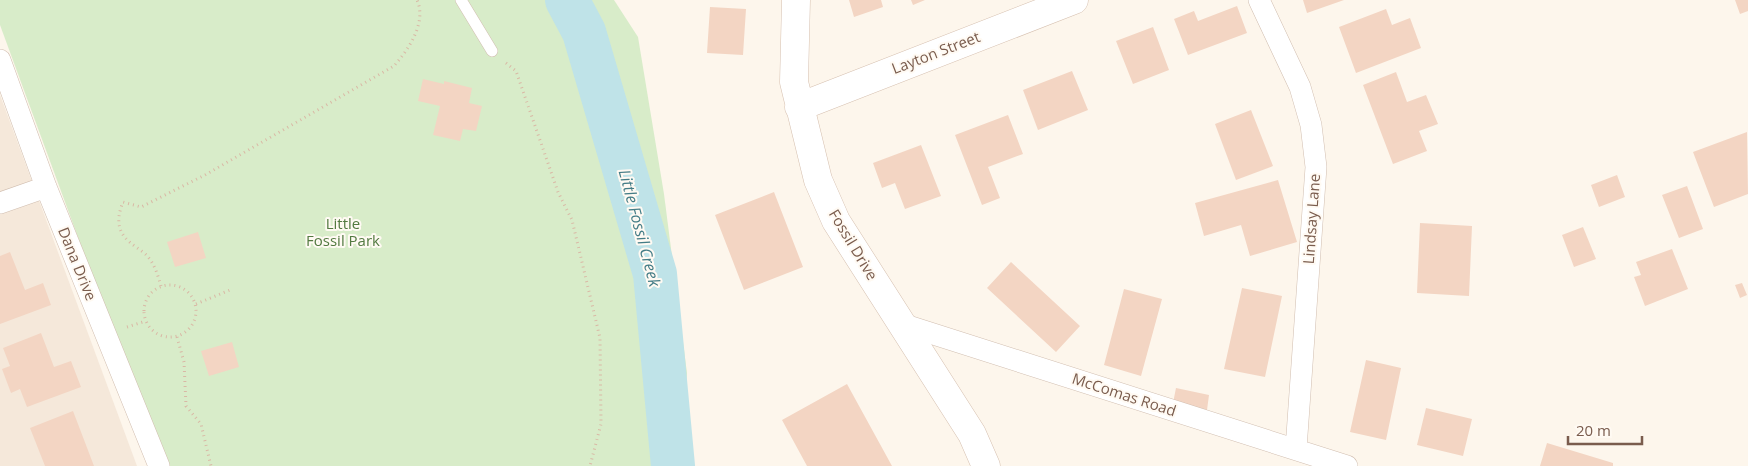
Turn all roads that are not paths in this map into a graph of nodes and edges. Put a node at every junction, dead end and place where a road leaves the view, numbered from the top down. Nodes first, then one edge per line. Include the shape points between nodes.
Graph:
1 (460, 0) edge
2 (796, 0) edge
3 (1074, 0) edge
4 (1259, 0) edge
5 (492, 51) road end
6 (0, 60) edge
7 (799, 106) junction
8 (46, 186) junction
9 (0, 203) edge
10 (902, 324) junction
11 (1296, 450) junction
12 (159, 466) edge
13 (986, 466) edge
14 (1347, 466) edge

1 - 5 lane
2 - 7 street, Fossil Drive via 794,82
3 - 7 street, Layton Street
4 - 11 street, Lindsay Lane via 1300,87 1311,125 1316,167
6 - 8 street, Dana Drive
7 - 10 street, Fossil Drive via 818,180 836,221
8 - 9 street
8 - 12 street, Dana Drive
10 - 11 street, McComas Road
10 - 13 street, Fossil Drive via 972,434
11 - 14 street, McComas Road

